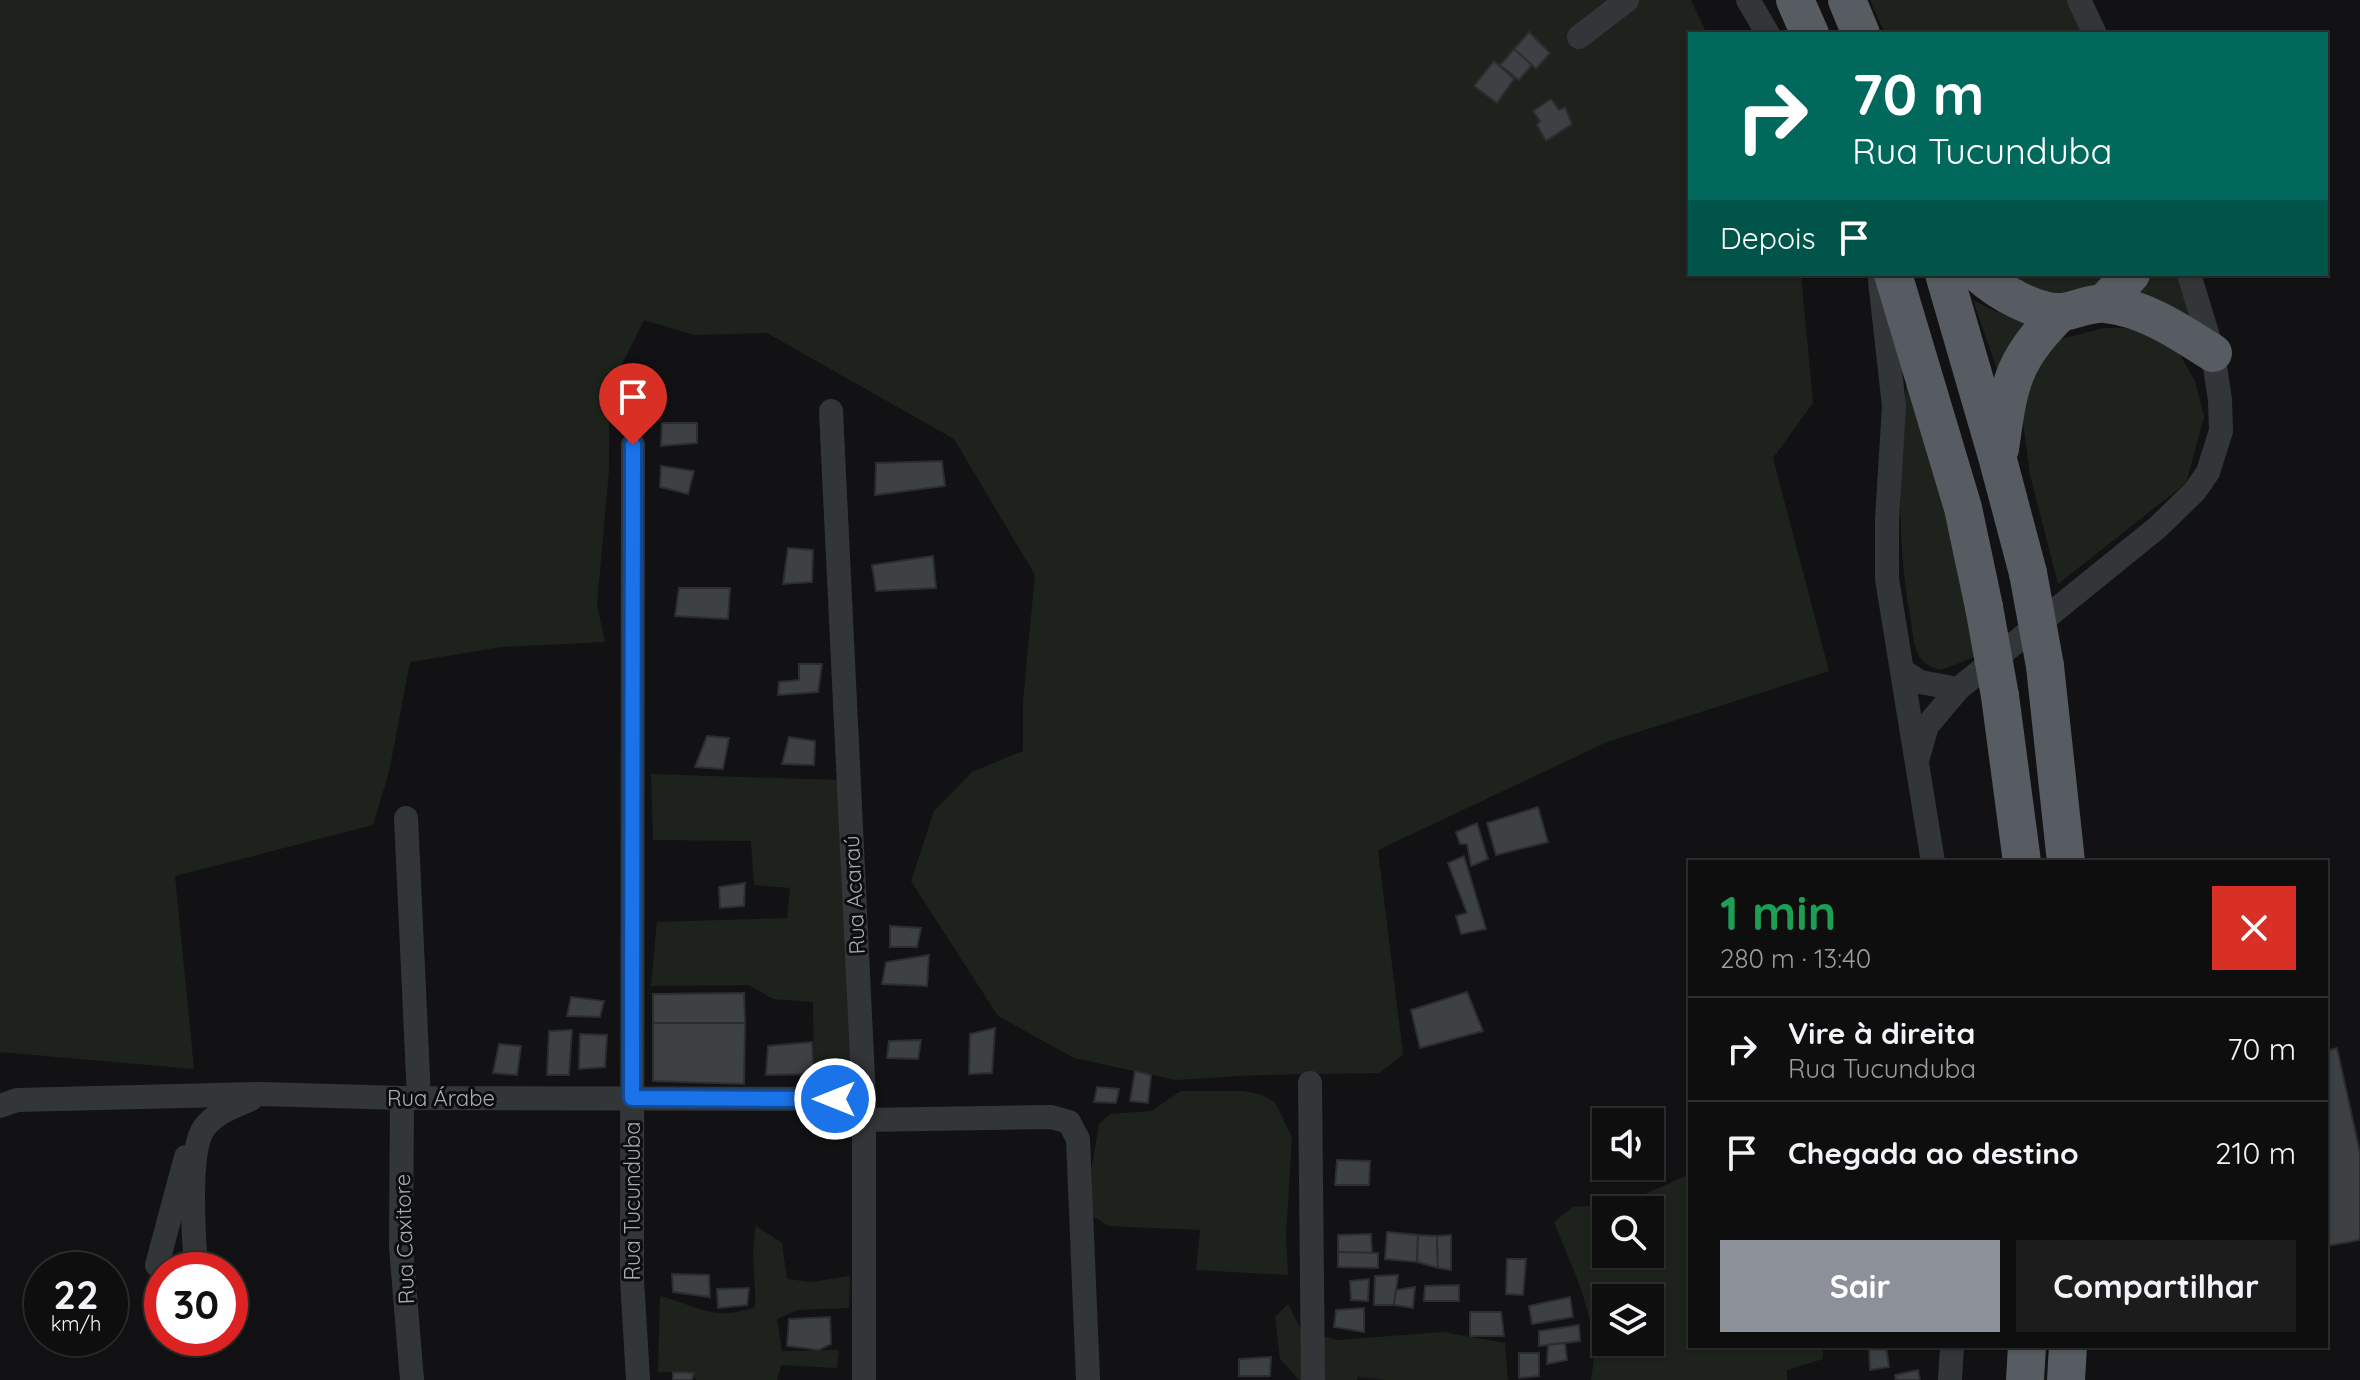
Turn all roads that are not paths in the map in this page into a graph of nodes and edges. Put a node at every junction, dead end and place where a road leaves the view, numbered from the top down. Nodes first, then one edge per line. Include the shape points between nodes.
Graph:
1 (1627, 0) edge
2 (1748, 0) edge
3 (1795, 0) edge
4 (1847, 0) edge
5 (2079, 0) edge
6 (1767, 32) edge
7 (1809, 32) edge
8 (1860, 32) edge
9 (2094, 32) edge
10 (1579, 37) dead end
11 (1879, 276) edge
12 (1894, 276) edge
13 (1945, 276) edge
14 (1981, 276) edge
15 (2129, 276) edge
16 (2190, 276) edge
17 (2104, 303) junction
18 (2061, 312) junction
19 (2213, 353) junction
20 (831, 411) dead end
21 (633, 445) dead end
22 (1998, 460) junction
23 (1903, 671) junction
24 (1958, 689) junction
25 (1917, 760) junction
26 (406, 818) dead end
27 (1933, 860) edge
28 (2022, 860) edge
29 (2066, 860) edge
30 (1310, 1083) dead end
31 (261, 1094) junction
32 (410, 1098) junction
33 (632, 1098) junction
34 (9, 1103) edge
35 (864, 1109) junction
36 (198, 1138) junction
37 (160, 1252) edge
38 (196, 1252) edge
39 (1952, 1348) edge
40 (2027, 1348) edge
41 (2068, 1348) edge
42 (412, 1380) edge
43 (638, 1380) edge
44 (864, 1380) edge
45 (1088, 1380) edge
46 (1313, 1380) edge
47 (1950, 1380) edge
48 (2025, 1380) edge
49 (2066, 1380) edge

1 - 10 street
2 - 6 street
3 - 7 highway
4 - 8 highway
5 - 9 street
11 - 23 street via 1894,406 1887,579
12 - 28 highway, bridge via 1963,508 2000,696
13 - 22 highway
14 - 18 highway via 2023,303
15 - 17 highway
16 - 19 street
17 - 18 highway
17 - 19 highway via 2160,321
18 - 22 highway via 2018,363
19 - 24 street via 2221,431 2214,461 2195,491
20 - 35 street, Rua Acaraú
21 - 33 street, Rua Tucunduba
22 - 29 highway, bridge via 2028,573 2045,666
23 - 24 street via 1920,682
23 - 25 street
24 - 25 street via 1927,726
25 - 27 street
26 - 32 street, Rua Caxitore
30 - 46 street
31 - 32 street, Rua Árabe
31 - 34 street, Rua Árabe
31 - 36 street via 213,1118
32 - 33 street, Rua Árabe
32 - 42 street, Rua Caxitore via 401,1247
33 - 35 street, Rua Árabe
33 - 43 street, Rua Tucunduba
35 - 44 street, Rua Acaraú
35 - 45 street, Rua Árabe via 1069,1122 1078,1139
36 - 37 street via 180,1174
36 - 38 street
39 - 47 street
40 - 48 highway
41 - 49 highway

